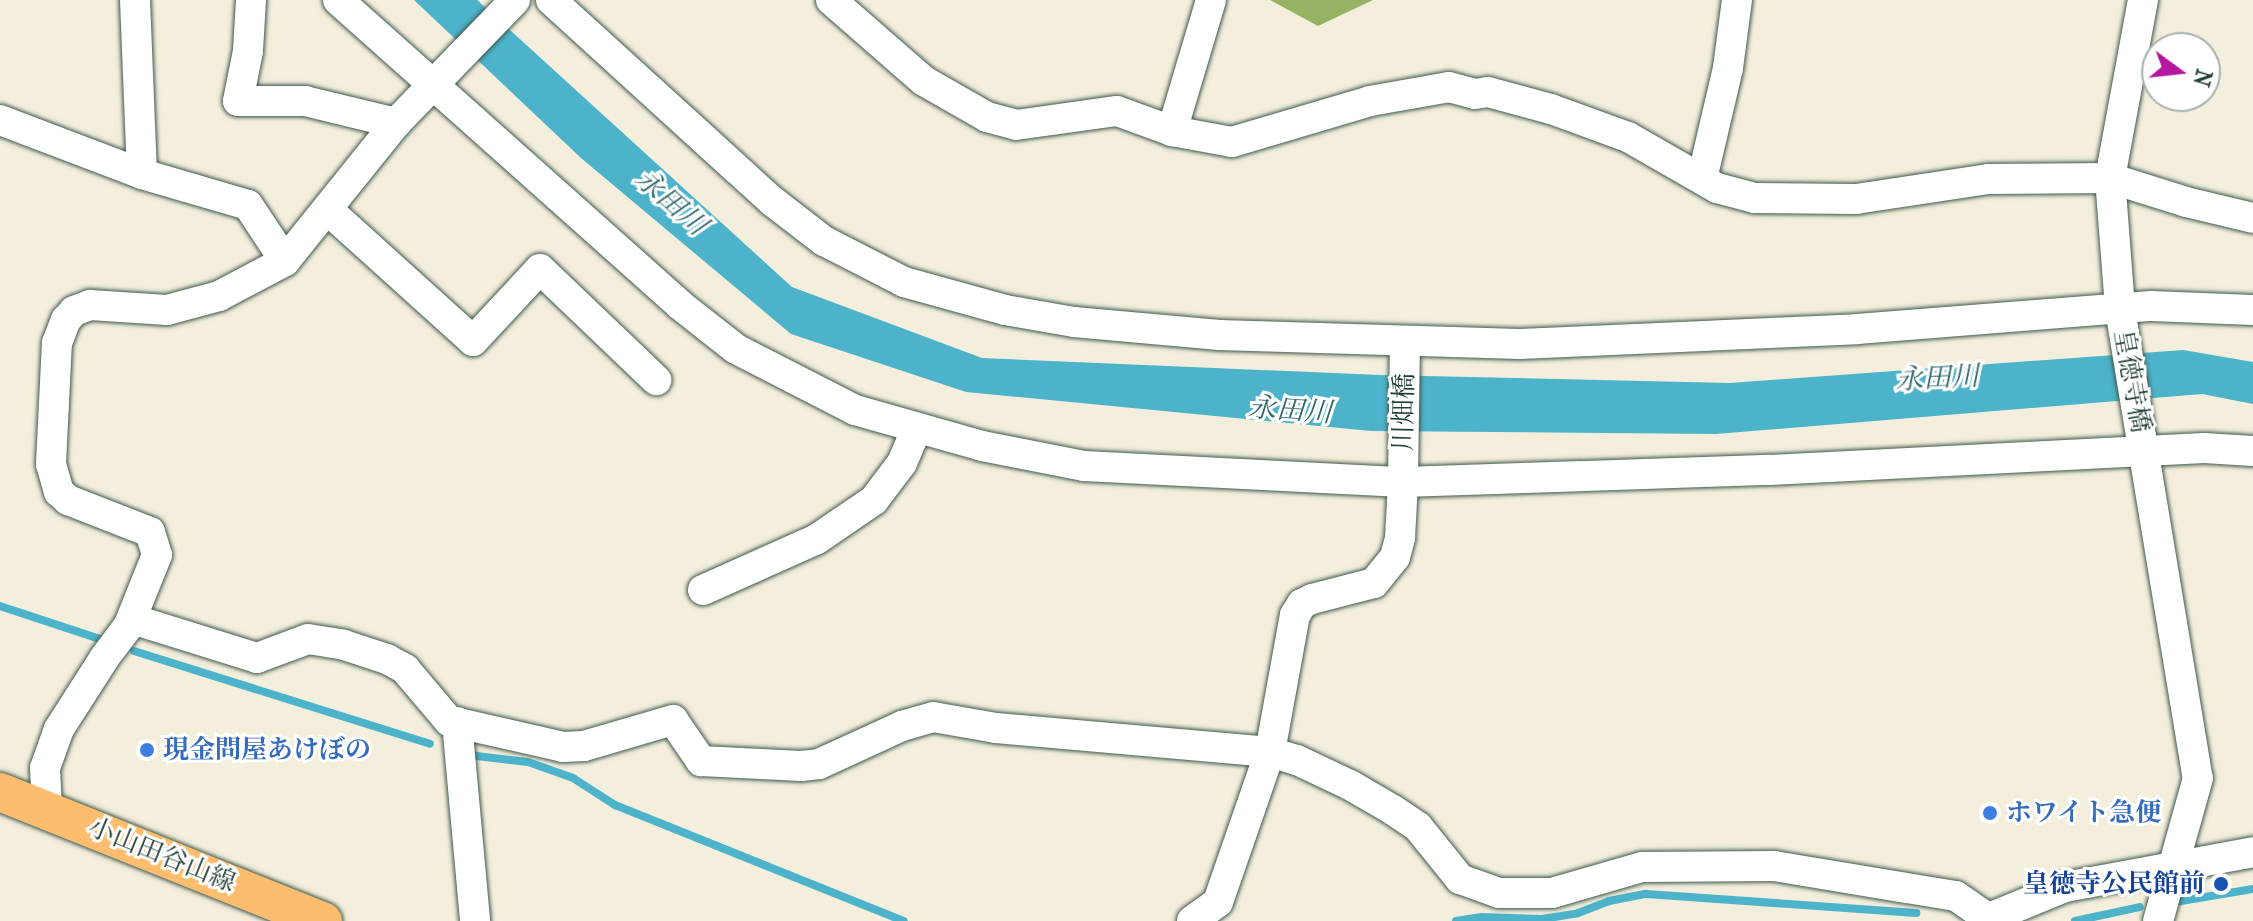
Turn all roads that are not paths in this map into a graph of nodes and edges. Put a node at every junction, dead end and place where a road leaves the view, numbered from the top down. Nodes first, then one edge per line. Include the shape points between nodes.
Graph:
1 (135, 0) edge
2 (251, 0) edge
3 (338, 0) edge
4 (515, 0) edge
5 (551, 0) edge
6 (831, 0) edge
7 (1211, 0) edge
8 (1737, 0) edge
9 (2143, 0) edge
10 (431, 86) junction
11 (0, 120) edge
12 (396, 123) junction
13 (1172, 131) junction
14 (142, 174) junction
15 (2110, 178) junction
16 (1702, 179) junction
17 (328, 210) junction
18 (2253, 218) edge
19 (285, 261) junction
20 (2120, 309) junction
21 (2253, 310) edge
22 (1405, 342) junction
23 (656, 380) dead end
24 (916, 430) junction
25 (2253, 451) edge
26 (2145, 454) junction
27 (1403, 482) junction
28 (703, 590) dead end
29 (132, 619) junction
30 (457, 722) junction
31 (1270, 752) junction
32 (0, 792) edge
33 (47, 809) junction
34 (2253, 852) edge
35 (2172, 865) junction
36 (1985, 920) edge
37 (323, 921) edge
38 (475, 921) edge
39 (1192, 921) edge
40 (2158, 921) edge

1 - 14 street
2 - 12 street via 238,101 305,101
3 - 10 street
4 - 10 street
5 - 22 street via 772,201 824,241 904,282 950,298 1074,322 1219,335
6 - 13 street via 924,81 987,117 1016,125 1117,111
7 - 13 street
8 - 16 street via 1728,68
9 - 15 street, 皇徳寺橋
10 - 12 street
10 - 24 street via 736,349 855,410
11 - 14 street
12 - 17 street
13 - 16 street via 1232,142 1370,101 1449,87 1551,109 1628,137
14 - 19 street via 248,205
15 - 16 street via 1988,179 1856,199 1755,198
15 - 18 street
15 - 20 street, 皇徳寺橋
17 - 19 street
17 - 23 street via 473,341 540,269
19 - 29 street via 219,296 167,310 90,305 66,320 57,343 54,480 68,500 150,532 157,555
20 - 21 street
20 - 22 street via 1520,344
20 - 26 street, 皇徳寺橋
22 - 27 street, 川畑橋
24 - 27 street via 1084,466
24 - 28 street via 902,463 874,500 817,539
25 - 26 street via 2204,448
26 - 27 street
26 - 35 street, 皇徳寺橋 via 2198,778
27 - 31 street, 川畑橋 via 1400,538 1385,573 1361,588 1312,599 1295,615
29 - 30 street via 257,658 308,639 358,650 405,669 449,721
29 - 33 street via 59,729 45,768
30 - 31 street via 563,747 584,746 673,720 701,761 801,766 819,764 933,717 1011,730
30 - 38 street
31 - 36 street via 1337,778 1393,810 1418,827 1460,879 1499,893 1552,893 1642,867 1774,866 1956,896
31 - 39 street, 川畑橋 via 1218,902
32 - 33 main road, 小山田谷山線
33 - 37 main road, 小山田谷山線
34 - 35 street
35 - 36 street via 2065,887
35 - 40 street, 皇徳寺橋

